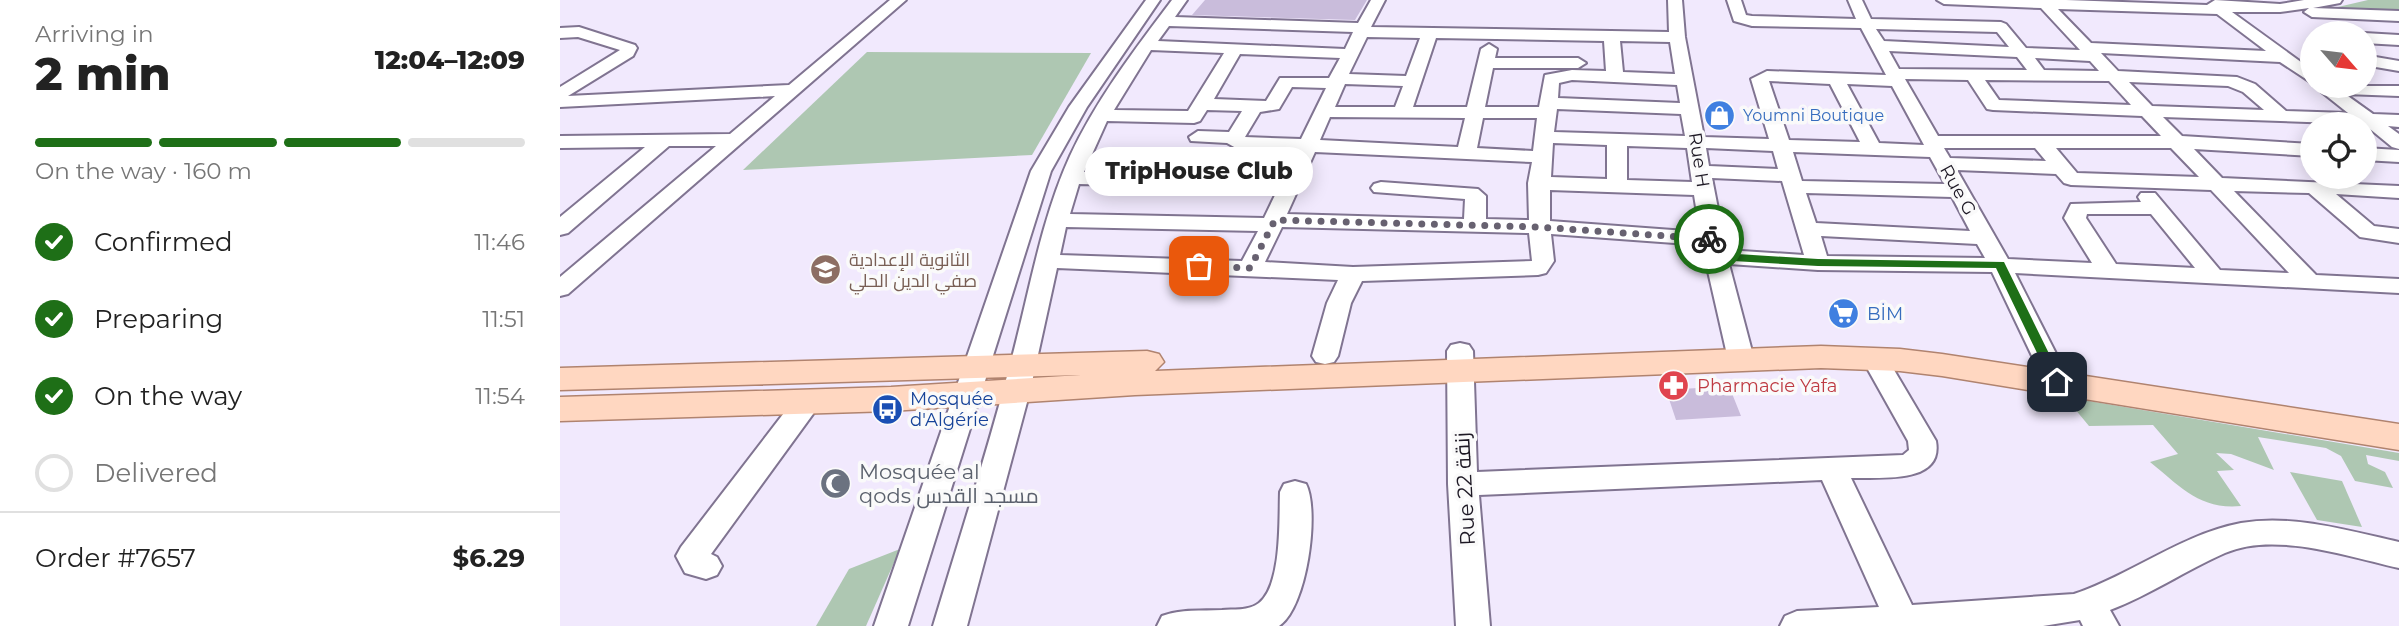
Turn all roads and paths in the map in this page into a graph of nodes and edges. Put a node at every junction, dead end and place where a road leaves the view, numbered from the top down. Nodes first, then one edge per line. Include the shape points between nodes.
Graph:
1 (899, 0) edge
2 (1153, 0) edge
3 (1180, 0) edge
4 (1378, 0) edge
5 (1675, 0) edge
6 (1734, 0) edge
7 (1855, 0) edge
8 (1944, 0) edge
9 (2124, 0) edge
10 (2334, 0) edge
11 (2045, 4) junction
12 (2227, 5) edge
13 (2280, 8) junction
14 (2399, 16) edge
15 (1166, 21) junction
16 (1866, 24) junction
17 (1362, 30) junction
18 (560, 33) edge
19 (1429, 34) junction
20 (1492, 35) junction
21 (1612, 36) junction
22 (1677, 37) junction
23 (2377, 39) edge
24 (2399, 40) edge
25 (614, 43) junction
26 (560, 45) edge
27 (1149, 45) junction
28 (1878, 46) junction
29 (1235, 48) junction
30 (2092, 52) junction
31 (2024, 53) junction
32 (1350, 54) junction
33 (2283, 57) junction
34 (1486, 62) junction
35 (2377, 62) edge
36 (2399, 66) edge
37 (2300, 69) edge
38 (1614, 71) junction
39 (1974, 76) junction
40 (2115, 76) junction
41 (2041, 77) junction
42 (1896, 78) junction
43 (1836, 79) junction
44 (1684, 80) junction
45 (1336, 81) junction
46 (1412, 81) junction
47 (2377, 89) edge
48 (794, 90) junction
49 (2399, 91) edge
50 (560, 94) edge
51 (2340, 98) edge
52 (560, 102) edge
53 (1204, 104) junction
54 (1993, 106) junction
55 (1254, 107) junction
56 (1549, 108) junction
57 (1690, 109) junction
58 (2146, 110) junction
59 (1323, 112) junction
60 (1477, 112) junction
61 (2359, 112) edge
62 (1402, 113) junction
63 (1104, 115) junction
64 (2280, 115) junction
65 (2300, 116) edge
66 (2377, 120) edge
67 (2399, 121) edge
68 (2377, 126) edge
69 (1198, 137) dead end
70 (1546, 137) junction
71 (1235, 138) junction
72 (665, 140) junction
73 (736, 140) junction
74 (1617, 140) junction
75 (2030, 141) junction
76 (560, 142) edge
77 (582, 142) junction
78 (2179, 142) junction
79 (1697, 143) junction
80 (2399, 143) edge
81 (1781, 145) junction
82 (1308, 146) junction
83 (1872, 148) junction
84 (2300, 149) edge
85 (1391, 150) junction
86 (1937, 152) junction
87 (1466, 153) junction
88 (2377, 155) edge
89 (2399, 156) edge
90 (560, 157) edge
91 (1541, 157) junction
92 (2063, 168) junction
93 (1072, 178) junction
94 (1703, 181) junction
95 (1792, 181) junction
96 (2134, 181) junction
97 (1292, 183) junction
98 (1538, 183) junction
99 (2217, 184) junction
100 (1618, 186) junction
101 (2300, 187) edge
102 (1381, 188) junction
103 (2316, 189) edge
104 (2348, 189) edge
105 (1959, 191) junction
106 (2399, 192) edge
107 (2157, 208) junction
108 (1058, 220) junction
109 (1371, 222) junction
110 (1274, 223) junction
111 (1475, 225) junction
112 (1538, 227) junction
113 (560, 228) edge
114 (1807, 229) junction
115 (2399, 236) edge
116 (1985, 238) junction
117 (1714, 248) junction
118 (1046, 261) junction
119 (1818, 263) junction
120 (2000, 265) junction
121 (1250, 268) junction
122 (2108, 270) junction
123 (1353, 274) junction
124 (2214, 277) junction
125 (2310, 282) junction
126 (2399, 286) edge
127 (560, 289) edge
128 (1738, 349) junction
129 (1325, 356) junction
130 (1875, 359) junction
131 (1461, 362) junction
132 (2052, 371) junction
133 (560, 379) edge
134 (1020, 379) junction
135 (971, 381) junction
136 (807, 402) junction
137 (560, 409) edge
138 (2399, 416) edge
139 (2399, 438) edge
140 (1832, 469) junction
141 (1463, 484) junction
142 (1295, 492) dead end
143 (2399, 555) edge
144 (706, 566) dead end
145 (2095, 615) edge
146 (1902, 620) junction
147 (891, 626) edge
148 (950, 626) edge
149 (1174, 626) edge
150 (1474, 626) edge
151 (1797, 626) edge

1 - 48 street
2 - 135 street via 1046,159
3 - 15 street
4 - 17 street
5 - 22 street, Rue H
6 - 16 street via 1741,19
7 - 16 street, Rue G
8 - 11 street
9 - 12 street
10 - 13 street
11 - 12 street
11 - 30 street
12 - 13 street
12 - 33 street
13 - 14 street
15 - 17 street
15 - 27 street
16 - 28 street, Rue G
16 - 31 street via 2001,27
17 - 19 street
17 - 32 street
18 - 25 street via 579,32
19 - 20 street
19 - 46 street
20 - 21 street
20 - 34 street
21 - 22 street
21 - 38 street
22 - 44 street, Rue H
23 - 24 street
25 - 26 street
25 - 50 street via 629,48 627,52
27 - 29 street
27 - 63 street
28 - 31 street
28 - 42 street, Rue G
29 - 32 street
29 - 53 street
30 - 31 street
30 - 33 street
30 - 40 street
31 - 41 street
32 - 45 street
33 - 37 street
34 - 38 street
34 - 60 street
35 - 36 street
38 - 44 street
38 - 56 street via 1553,78
39 - 41 street
39 - 42 street
39 - 54 street
40 - 41 street
40 - 58 street
40 - 64 street via 2237,82
42 - 43 street
42 - 86 street, Rue G
43 - 81 street via 1761,78
43 - 83 street
44 - 57 street, Rue H
45 - 46 street
45 - 55 street via 1286,82 1273,105
45 - 59 street
46 - 62 street
47 - 49 street
48 - 52 street
48 - 73 street
51 - 61 street
53 - 55 street
53 - 63 street via 1195,117 1187,118
54 - 58 street
54 - 75 street
55 - 71 street
56 - 57 street
56 - 60 street
56 - 70 street
57 - 79 street, Rue H
58 - 64 street
58 - 78 street
59 - 62 street
59 - 82 street
60 - 62 street
60 - 87 street
63 - 93 street
64 - 65 street
66 - 67 street
68 - 80 street
69 - 71 street
70 - 74 street
70 - 91 street
71 - 82 street via 1243,144
72 - 73 street
72 - 77 street
72 - 113 street
73 - 127 street
74 - 79 street
74 - 100 street
75 - 78 street
75 - 86 street
75 - 92 street
76 - 77 street
77 - 90 street
78 - 84 street
78 - 99 street
79 - 81 street
79 - 94 street, Rue H
81 - 83 street
81 - 95 street
82 - 85 street
82 - 97 street
83 - 86 street
85 - 87 street
85 - 102 street
86 - 92 street
86 - 105 street, Rue G
87 - 91 street
88 - 89 street
91 - 98 street
92 - 96 street via 2071,179 2080,181
93 - 97 street
93 - 108 street
94 - 95 street
94 - 100 street
94 - 117 street, Rue H
95 - 105 street
95 - 114 street
96 - 99 street
96 - 107 street
97 - 110 street
98 - 100 street
98 - 112 street
99 - 101 street
99 - 125 street
102 - 109 street
102 - 111 street via 1471,193 1476,196
103 - 115 street via 2368,232
104 - 106 street
105 - 116 street, Rue G
107 - 122 street via 2078,208 2075,218
107 - 124 street
108 - 110 street
108 - 118 street
109 - 110 street
109 - 111 street
110 - 121 street
111 - 112 street
112 - 117 street
112 - 123 street via 1544,261 1535,270
114 - 116 street
114 - 119 street
116 - 120 street, Rue G
117 - 119 street
117 - 128 street, Rue H
118 - 121 street
118 - 134 street
119 - 120 street
120 - 122 street
120 - 132 street, Rue G
121 - 123 street
122 - 124 street
123 - 129 street via 1339,303
124 - 125 street
125 - 126 street
128 - 130 main road
128 - 131 main road
128 - 132 main road via 1876,340
129 - 131 main road
129 - 134 main road
130 - 132 main road
130 - 140 street via 1922,441 1924,454 1910,465
131 - 134 main road via 1135,383
131 - 141 street, Rue 22 زنقة
132 - 138 main road
132 - 139 main road
133 - 135 main road
134 - 135 main road
134 - 148 street
135 - 136 main road
135 - 147 street
136 - 137 main road
136 - 144 street via 692,556 696,565
140 - 141 street
140 - 146 street
141 - 150 street, Rue 22 زنقة
142 - 149 street via 1289,586 1275,611 1260,621
143 - 145 street via 2281,533 2235,536
145 - 146 street via 2031,613
146 - 151 street

